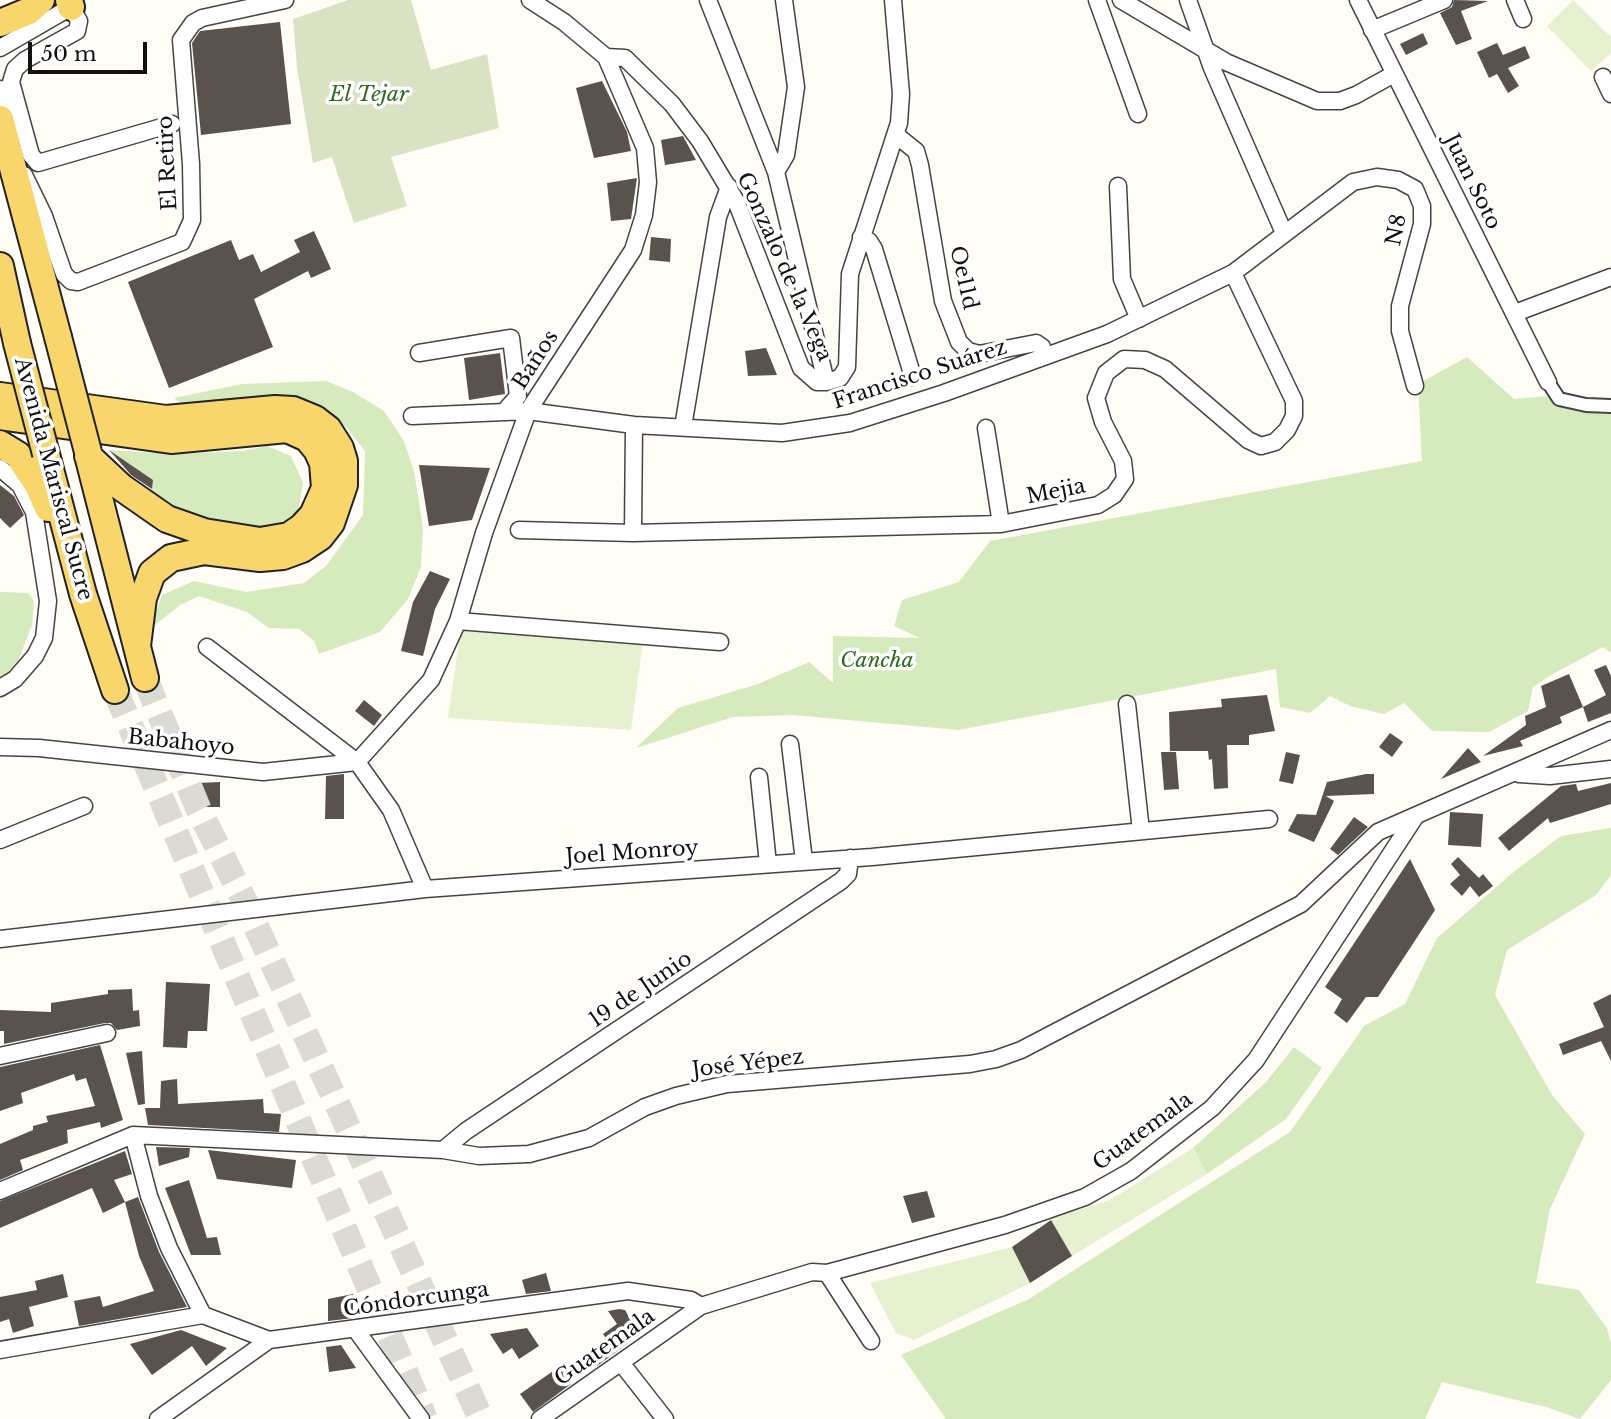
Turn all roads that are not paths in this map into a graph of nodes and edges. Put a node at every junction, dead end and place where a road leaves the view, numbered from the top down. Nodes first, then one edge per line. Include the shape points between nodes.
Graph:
1 (41, 0) edge
2 (285, 0) edge
3 (530, 0) edge
4 (708, 0) edge
5 (784, 0) edge
6 (893, 0) edge
7 (1097, 0) edge
8 (1121, 0) edge
9 (1188, 0) edge
10 (1358, 0) edge
11 (1444, 0) edge
12 (1515, 0) edge
13 (70, 3) edge
14 (1523, 19) dead end
15 (1372, 30) junction
16 (1, 43) edge
17 (1208, 53) junction
18 (606, 57) junction
19 (1394, 74) junction
20 (1603, 77) dead end
21 (0, 89) edge
22 (1611, 94) edge
23 (1138, 114) dead end
24 (1, 122) edge
25 (172, 124) dead end
26 (896, 135) junction
27 (776, 172) junction
28 (1118, 186) dead end
29 (729, 187) junction
30 (1284, 233) junction
31 (861, 237) junction
32 (0, 266) edge
33 (1233, 273) junction
34 (1611, 277) edge
35 (4, 305) edge
36 (1515, 313) junction
37 (1139, 319) junction
38 (419, 353) dead end
39 (1045, 355) junction
40 (914, 377) dead end
41 (826, 382) junction
42 (1549, 382) joint
43 (1415, 386) dead end
44 (0, 397) edge
45 (1611, 406) edge
46 (528, 411) junction
47 (504, 412) junction
48 (0, 416) edge
49 (412, 416) dead end
50 (634, 425) junction
51 (683, 427) junction
52 (986, 428) dead end
53 (0, 444) edge
54 (88, 454) junction
55 (0, 468) edge
56 (1001, 524) junction
57 (519, 530) dead end
58 (633, 533) junction
59 (83, 594) junction
60 (458, 621) junction
61 (720, 642) dead end
62 (137, 646) junction
63 (207, 647) dead end
64 (145, 678) tunnel mouth
65 (0, 688) edge
66 (115, 690) tunnel mouth
67 (1127, 704) dead end
68 (1611, 730) edge
69 (790, 744) dead end
70 (0, 747) edge
71 (357, 762) junction
72 (1611, 769) edge
73 (1517, 774) junction
74 (759, 777) dead end
75 (84, 806) dead end
76 (1415, 817) junction
77 (1269, 819) dead end
78 (1141, 831) junction
79 (0, 840) edge
80 (850, 858) junction
81 (804, 861) junction
82 (768, 864) junction
83 (425, 888) junction
84 (0, 939) edge
85 (107, 1033) dead end
86 (0, 1056) edge
87 (133, 1135) junction
88 (443, 1150) junction
89 (0, 1191) edge
90 (827, 1273) junction
91 (701, 1307) junction
92 (203, 1315) junction
93 (356, 1330) junction
94 (269, 1340) junction
95 (872, 1340) dead end
96 (0, 1350) edge
97 (622, 1364) junction
98 (178, 1414) edge
99 (158, 1419) edge
100 (421, 1419) edge
101 (540, 1419) edge
102 (665, 1419) edge

1 - 16 main road
2 - 21 street, El Retiro via 202,18 186,32 181,51 191,164 188,232 175,246 78,282 64,274 23,172
3 - 18 street, Baños
4 - 27 street
5 - 27 street via 796,87 786,155
6 - 26 street, Gonzalo de la Vega via 901,94
7 - 23 street
8 - 17 street
9 - 17 street
10 - 15 street, Juan Soto
11 - 15 street
12 - 14 street
13 - 16 street
13 - 25 street via 79,21 77,31 25,60 15,69 11,82 31,155 38,163
15 - 19 street, Juan Soto
17 - 19 street via 1317,101 1348,98
17 - 30 street
18 - 29 street, Gonzalo de la Vega via 625,58 662,93
18 - 46 street, Baños via 645,148 649,182 644,215 633,250
19 - 36 street, Juan Soto
20 - 22 street
24 - 54 main road, Avenida Mariscal Sucre, bridge
26 - 31 street, Gonzalo de la Vega
26 - 39 street, Oe11d via 916,151 943,301 960,342 979,354 1036,344
27 - 41 street
28 - 37 street via 1122,279
29 - 41 street, Gonzalo de la Vega via 801,368 817,382
29 - 51 street via 718,216
30 - 33 street, Francisco Suárez
30 - 43 street, N8 via 1353,182 1377,177 1415,189 1422,206 1422,224 1399,306 1400,331
31 - 40 street via 874,249
31 - 41 street, Gonzalo de la Vega via 850,274 847,367 840,377
32 - 35 main road, Avenida Mariscal Sucre
33 - 37 street, Francisco Suárez
33 - 56 street, Mejia via 1289,386 1294,416 1287,430 1275,442 1261,446 1165,369 1146,359 1124,359 1106,373 1096,398 1123,461 1125,479 1114,495 1098,505
34 - 36 street
35 - 59 main road, Avenida Mariscal Sucre, bridge
36 - 42 street, Juan Soto
37 - 39 street, Francisco Suárez
38 - 47 street via 511,338 518,396
39 - 51 street, Francisco Suárez via 850,423 782,433
42 - 45 street via 1559,398
44 - 62 main road via 166,419 293,410 328,429 340,448 344,485 331,523 320,537 283,556 204,551 171,558 152,573 143,598
46 - 47 street, Francisco Suárez
46 - 50 street, Francisco Suárez
46 - 60 street, Baños
47 - 49 street, Francisco Suárez
48 - 54 main road via 171,440 287,429 307,438 317,450 325,488 302,527 278,539 260,541 204,532 167,519 121,487
50 - 51 street, Francisco Suárez
50 - 58 street
52 - 56 street
53 - 59 main road via 18,455 38,485
54 - 62 main road, Avenida Mariscal Sucre
55 - 65 street via 20,485 34,512 48,601 44,638 35,656
56 - 58 street, Mejia
57 - 58 street, Mejia
59 - 66 main road, Avenida Mariscal Sucre
60 - 61 street
60 - 71 street, Baños via 431,680
62 - 64 main road, Avenida Mariscal Sucre
63 - 71 street
67 - 78 street
68 - 73 street, Guatemala
69 - 81 street
70 - 71 street, Babahoyo via 263,772
71 - 83 street via 391,810
72 - 73 street via 1550,776
73 - 76 street, Guatemala
74 - 82 street
75 - 79 street
76 - 88 street, José Yépez via 1378,832 1301,904 996,1059 727,1084 645,1107 568,1146 529,1154 479,1156
76 - 90 street, Guatemala via 1256,1060 1212,1108 1131,1171 1085,1197 1004,1225
77 - 78 street, Joel Monroy
78 - 80 street, Joel Monroy
80 - 81 street, Joel Monroy
80 - 88 street, 19 de Junio via 848,874 841,881
81 - 82 street, Joel Monroy
82 - 83 street, Joel Monroy
83 - 84 street, Joel Monroy
85 - 86 street
87 - 88 street, José Yépez
87 - 89 street, José Yépez
87 - 92 street via 164,1235
90 - 91 street, Guatemala via 812,1272
90 - 95 street
91 - 93 street, Cóndorcunga via 691,1300 628,1291
91 - 97 street, Guatemala
92 - 94 street
92 - 96 street
93 - 94 street, Cóndorcunga
93 - 100 street
94 - 98 street, Cóndorcunga
97 - 101 street, Guatemala
97 - 102 street
98 - 99 street, Cóndorcunga

